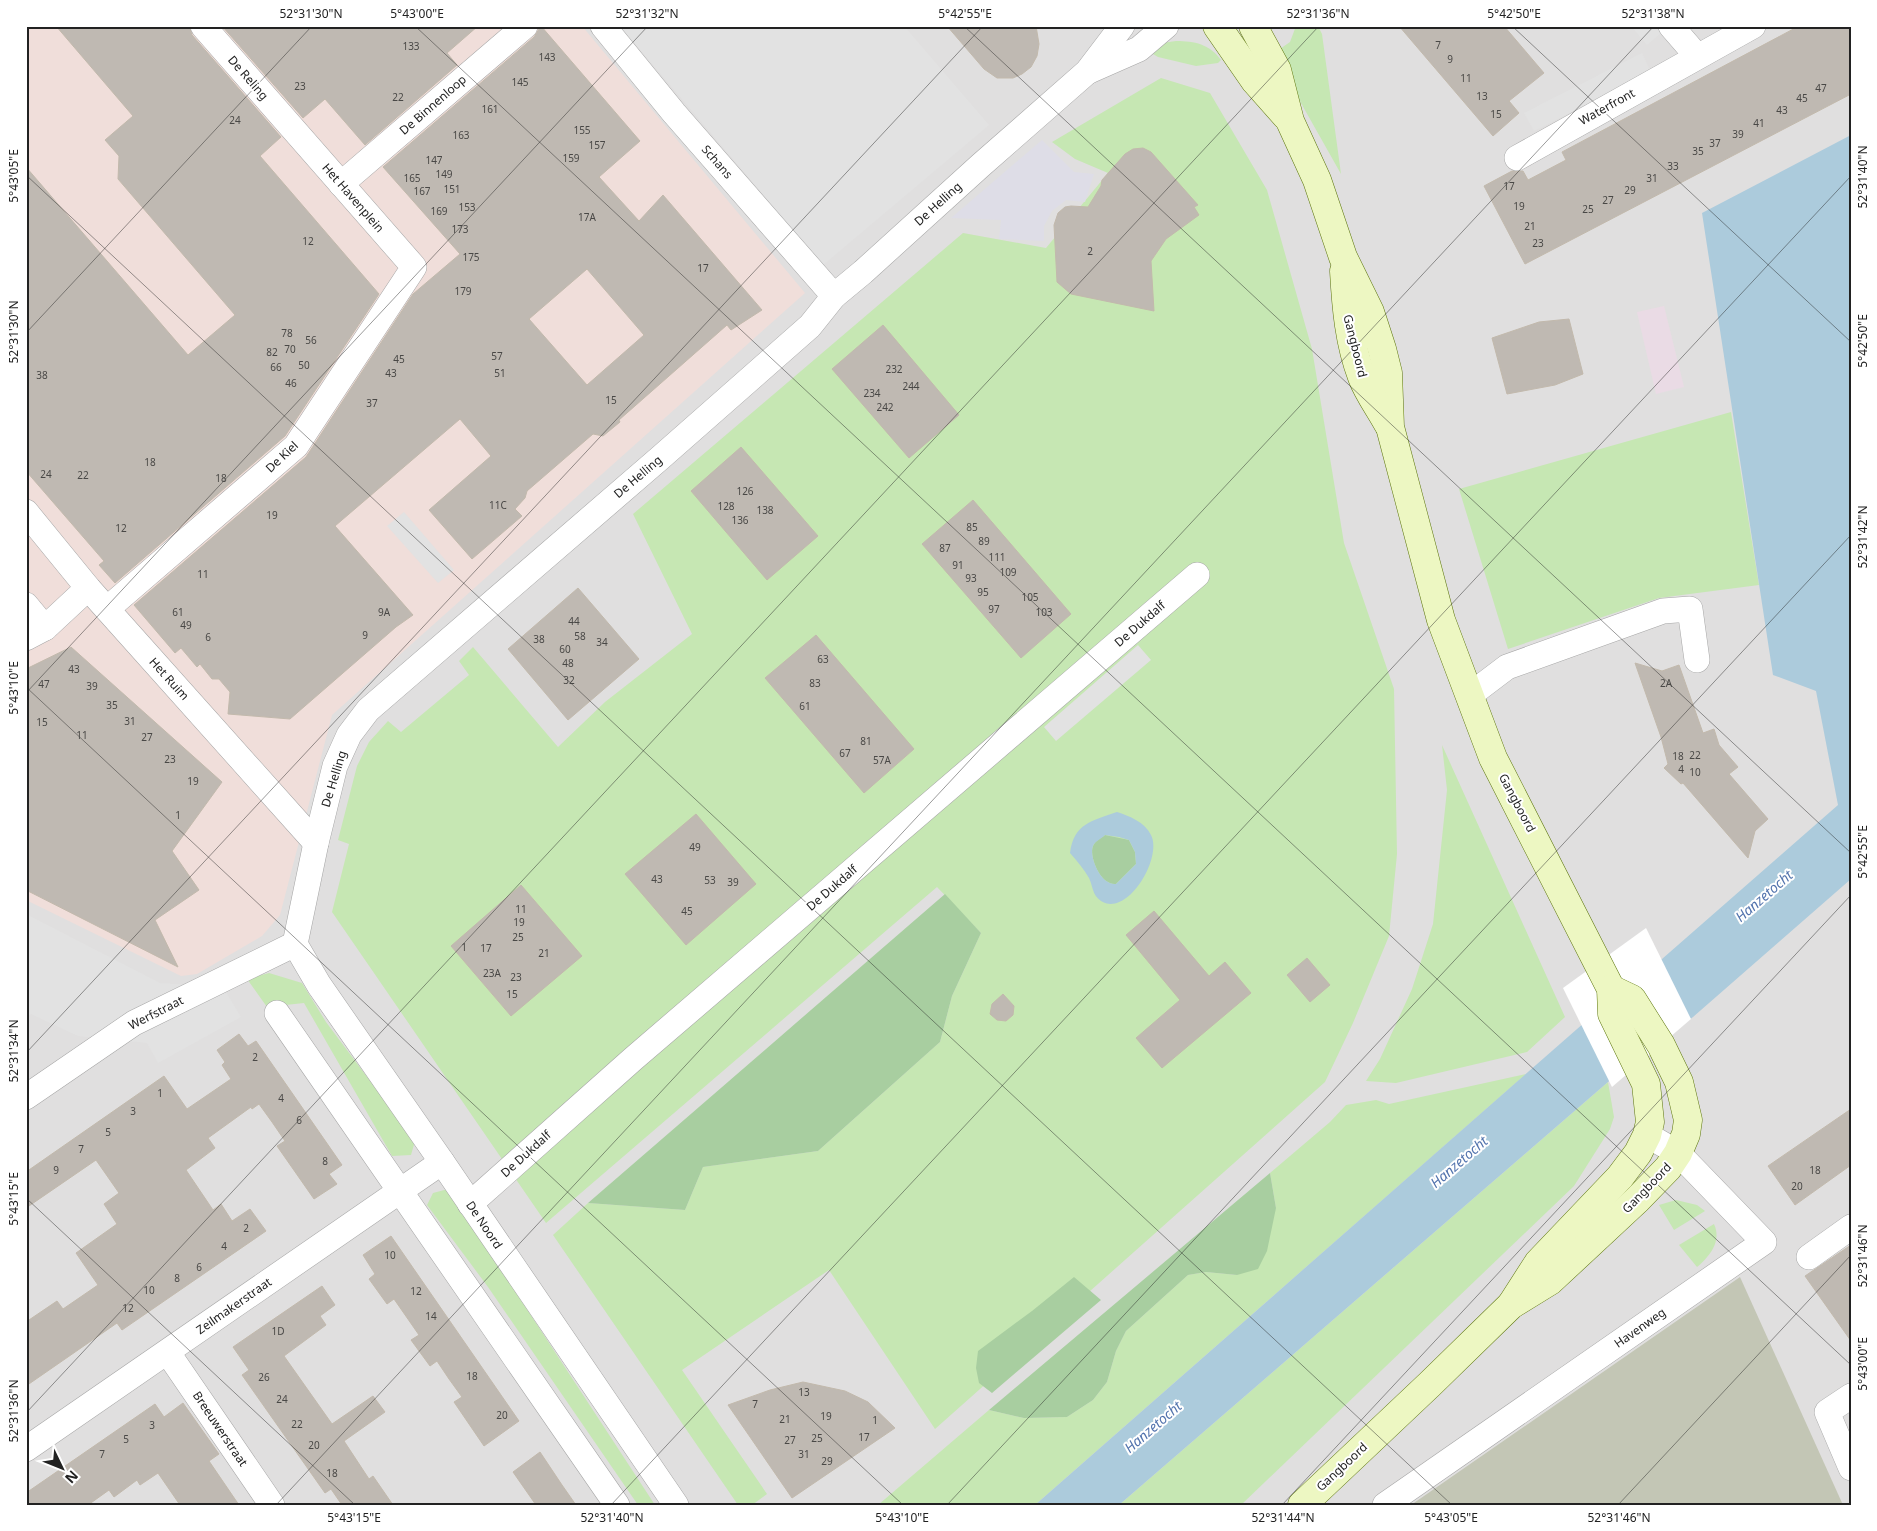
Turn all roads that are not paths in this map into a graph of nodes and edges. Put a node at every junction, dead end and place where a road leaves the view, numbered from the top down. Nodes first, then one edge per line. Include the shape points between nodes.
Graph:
1 (203, 26) edge
2 (525, 26) edge
3 (603, 26) edge
4 (1122, 26) edge
5 (1166, 26) edge
6 (1217, 26) edge
7 (1253, 26) edge
8 (1671, 26) edge
9 (1754, 26) edge
10 (1697, 56) junction
11 (1087, 72) junction
12 (1290, 121) junction
13 (292, 129) joint
14 (1517, 158) dead end
15 (341, 184) junction
16 (414, 267) joint
17 (834, 296) junction
18 (26, 512) edge
19 (1197, 575) dead end
20 (88, 588) junction
21 (26, 605) edge
22 (107, 609) junction
23 (36, 633) edge
24 (1697, 660) dead end
25 (1470, 695) junction
26 (316, 844) junction
27 (294, 944) junction
28 (1611, 989) junction
29 (277, 1013) dead end
30 (26, 1097) edge
31 (1647, 1135) junction
32 (1678, 1153) junction
33 (442, 1162) junction
34 (399, 1191) junction
35 (470, 1204) junction
36 (1851, 1227) edge
37 (1809, 1257) dead end
38 (1512, 1305) junction
39 (168, 1353) junction
40 (1851, 1396) edge
41 (26, 1449) edge
42 (1851, 1468) edge
43 (272, 1505) edge
44 (617, 1505) edge
45 (676, 1505) edge
46 (1302, 1505) edge
47 (1385, 1505) edge

1 - 13 street, De Reling
2 - 15 street, De Binnenloop
3 - 17 street, Schans via 674,113
4 - 11 street, De Helling
5 - 11 street, De Helling via 1138,49
6 - 12 main road, Gangboord via 1255,81
7 - 12 main road, Gangboord via 1277,70
8 - 10 street
9 - 10 street, Waterfront
10 - 14 street, Waterfront
11 - 17 street, De Helling
12 - 25 main road, Gangboord via 1317,180 1343,257 1370,312 1382,349 1388,373 1390,427 1441,620
13 - 15 street, Het Havenplein
15 - 16 street, Het Havenplein
16 - 22 street, De Kiel via 296,446
17 - 26 street, De Helling via 810,326 368,710 349,735 335,766
18 - 20 street, Het Ruim
19 - 35 street, De Dukdalf via 640,1053
20 - 22 street, Het Ruim
20 - 23 street
21 - 23 street
22 - 26 street, Het Ruim
24 - 25 street via 1690,610 1664,611 1506,667
25 - 28 main road, Gangboord via 1493,758
26 - 27 street, De Helling
27 - 30 street, Werfstraat via 134,1023
27 - 33 street, De Noord via 318,985
28 - 31 main road, Gangboord via 1612,1014 1646,1084 1650,1122
28 - 32 main road, Gangboord via 1632,999 1679,1082 1688,1120
29 - 34 street
31 - 32 street, Havenweg
31 - 38 main road, Gangboord via 1620,1177 1538,1263
32 - 38 main road, Gangboord via 1637,1200 1550,1281
32 - 47 street, Havenweg via 1764,1242
33 - 34 street, Zeilmakerstraat
33 - 35 street, De Noord
34 - 39 street, Zeilmakerstraat
34 - 44 street
35 - 45 street, De Noord
36 - 37 street
38 - 46 main road, Gangboord
39 - 41 street, Zeilmakerstraat
39 - 43 street, Breeuwerstraat
40 - 42 street via 1827,1412

